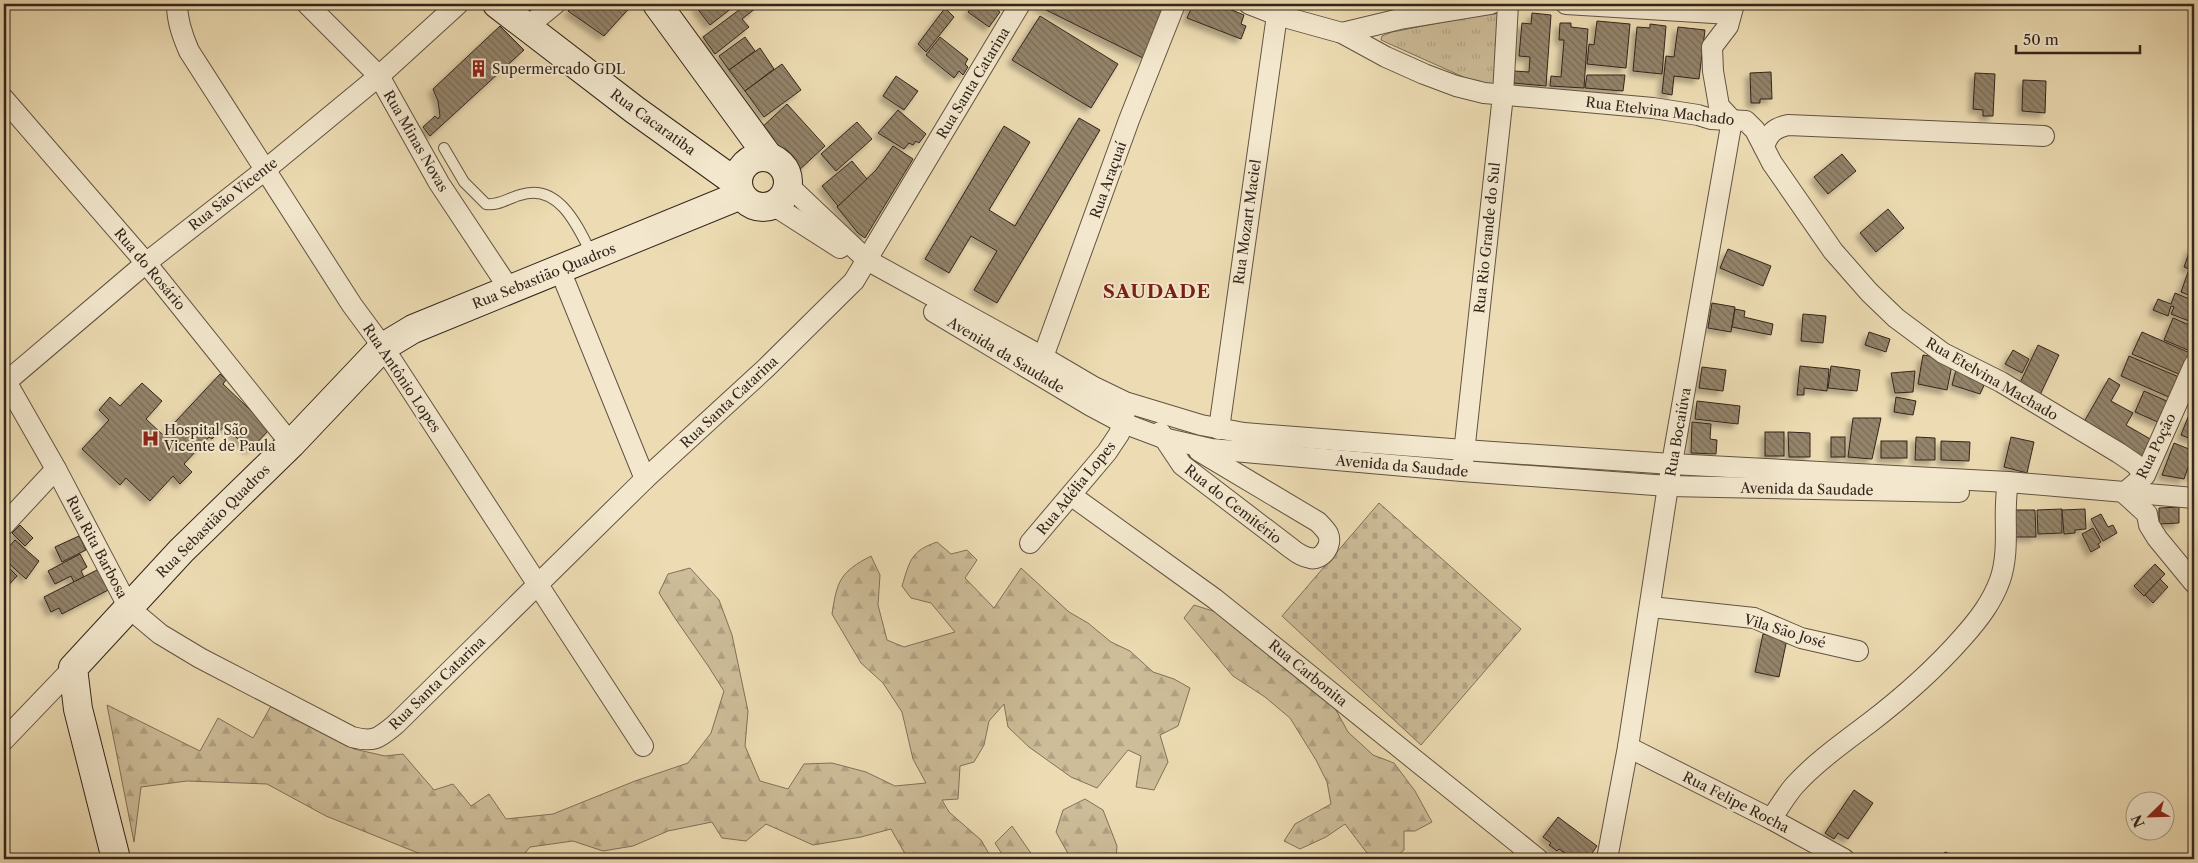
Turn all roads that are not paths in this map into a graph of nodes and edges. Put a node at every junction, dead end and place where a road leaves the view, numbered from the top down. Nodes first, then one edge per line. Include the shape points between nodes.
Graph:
1 (177, 4) edge
2 (307, 4) edge
3 (458, 4) edge
4 (497, 4) edge
5 (555, 4) edge
6 (657, 4) edge
7 (1020, 4) edge
8 (1174, 4) edge
9 (1249, 4) edge
10 (1491, 4) edge
11 (1508, 4) edge
12 (1566, 4) edge
13 (1732, 9) edge
14 (1277, 15) junction
15 (527, 27) junction
16 (1342, 34) junction
17 (378, 76) junction
18 (1503, 95) junction
19 (4, 99) edge
20 (1732, 120) junction
21 (2044, 136) dead end
22 (1764, 147) junction
23 (444, 148) dead end
24 (768, 156) junction
25 (265, 170) junction
26 (739, 190) junction
27 (781, 195) junction
28 (592, 256) junction
29 (146, 263) junction
30 (865, 264) junction
31 (560, 270) junction
32 (510, 290) junction
33 (383, 347) junction
34 (1044, 356) junction
35 (2194, 365) edge
36 (5, 380) edge
37 (1125, 402) junction
38 (1148, 408) junction
39 (1176, 418) junction
40 (1124, 423) junction
41 (1219, 429) junction
42 (1163, 438) junction
43 (291, 444) junction
44 (1189, 445) junction
45 (1464, 450) junction
46 (1672, 464) junction
47 (56, 469) junction
48 (1462, 471) junction
49 (2145, 475) junction
50 (645, 480) junction
51 (1668, 486) junction
52 (2006, 488) junction
53 (2124, 493) junction
54 (1072, 496) junction
55 (2194, 498) edge
56 (4, 525) edge
57 (1030, 543) dead end
58 (538, 584) junction
59 (2194, 584) edge
60 (1651, 607) junction
61 (129, 608) junction
62 (1858, 651) dead end
63 (73, 668) junction
64 (4, 740) edge
65 (367, 741) joint
66 (643, 746) dead end
67 (1628, 747) junction
68 (1771, 819) junction
69 (116, 859) edge
70 (1538, 859) edge
71 (1607, 859) edge
72 (1844, 859) edge

1 - 25 street, Rua Antônio Lopes via 177,17 189,51
2 - 17 street, Rua Minas Novas
3 - 17 street, Rua São Vicente
4 - 15 street, Rua Cacaratiba
5 - 15 street
6 - 24 street
7 - 30 street, Rua Santa Catarina
8 - 34 street, Rua Araçuaí
9 - 14 street, Rua Etelvina Machado
10 - 16 street via 1400,19
11 - 18 street, Rua Rio Grande do Sul
12 - 13 street
13 - 20 street via 1728,26 1712,47 1719,106
14 - 16 street, Rua Etelvina Machado
14 - 41 street, Rua Mozart Maciel
15 - 26 street, Rua Cacaratiba
16 - 18 street, Rua Etelvina Machado via 1386,57 1456,86
17 - 25 street, Rua São Vicente
17 - 32 street, Rua Minas Novas via 439,183
18 - 20 street, Rua Etelvina Machado via 1653,108 1711,120
18 - 45 street, Rua Rio Grande do Sul
19 - 29 street, Rua do Rosário
20 - 22 street, Rua Etelvina Machado via 1746,121
20 - 46 street, Rua Bocaiúva
21 - 22 street via 1788,125 1767,136
22 - 49 street, Rua Etelvina Machado via 1833,250 1896,318 1943,353 2001,382 2118,453
23 - 28 lane via 464,182 486,204 529,192 555,199 570,217
24 - 26 street via 750,159 742,166 738,174
24 - 27 street via 787,172
25 - 29 street, Rua São Vicente
25 - 33 street, Rua Antônio Lopes
26 - 27 street via 747,202 755,206
26 - 28 street, Rua Sebastião Quadros
27 - 30 street, Avenida da Saudade via 833,242
28 - 31 street, Rua Sebastião Quadros
29 - 36 street, Rua São Vicente
29 - 43 street, Rua do Rosário
30 - 34 street, Avenida da Saudade
30 - 40 street, Avenida da Saudade via 1091,406
30 - 50 street, Rua Santa Catarina via 854,281 766,368
31 - 32 street, Rua Sebastião Quadros
31 - 50 street
32 - 33 street, Rua Sebastião Quadros via 413,329
33 - 43 street, Rua Sebastião Quadros
33 - 58 street, Rua Antônio Lopes
34 - 37 street, Avenida da Saudade via 1094,388
35 - 49 street, Rua Poção
36 - 47 street, Rua Rita Barbosa
37 - 38 street, Avenida da Saudade
37 - 40 street, Rua Adélia Lopes
38 - 39 street, Avenida da Saudade
38 - 42 street, Rua do Cemitério
39 - 41 street, Avenida da Saudade
39 - 44 street
40 - 42 street, Avenida da Saudade
40 - 54 street, Rua Adélia Lopes via 1107,452
41 - 45 street, Avenida da Saudade
42 - 44 street, Avenida da Saudade
42 - 44 street, Rua do Cemitério via 1182,465 1292,550 1310,558 1324,553 1329,544 1328,535 1318,522
43 - 61 street, Rua Sebastião Quadros via 181,551
44 - 48 street, Avenida da Saudade
45 - 46 street, Avenida da Saudade
45 - 48 street, Rua Rio Grande do Sul
46 - 51 street, Rua Bocaiúva
46 - 52 street, Avenida da Saudade
47 - 56 street
47 - 61 street, Rua Rita Barbosa
48 - 51 street, Avenida da Saudade
49 - 53 street, Rua Poção
50 - 58 street, Rua Santa Catarina
51 - 52 street, Avenida da Saudade
51 - 60 street, Rua Bocaiúva
52 - 53 street, Avenida da Saudade via 2061,493 2098,490
52 - 68 street via 2004,561 1994,596 1983,614 1954,648 1907,692 1794,785
53 - 55 street, Avenida da Saudade
53 - 59 street via 2147,514 2157,538
54 - 57 street, Rua Adélia Lopes
54 - 70 street, Rua Carbonita via 1215,599
58 - 65 street, Rua Santa Catarina via 396,724
58 - 66 street, Rua Antônio Lopes
60 - 62 street, Vila São José via 1754,618 1801,638
60 - 67 street, Rua Bocaiúva
61 - 63 street, Rua Sebastião Quadros
61 - 65 street, Rua Rita Barbosa via 160,634 200,658 352,737
63 - 64 street, Rua Sebastião Quadros
63 - 69 street via 78,709
67 - 68 street, Rua Felipe Rocha
67 - 71 street, Rua Bocaiúva
68 - 72 street, Rua Felipe Rocha

